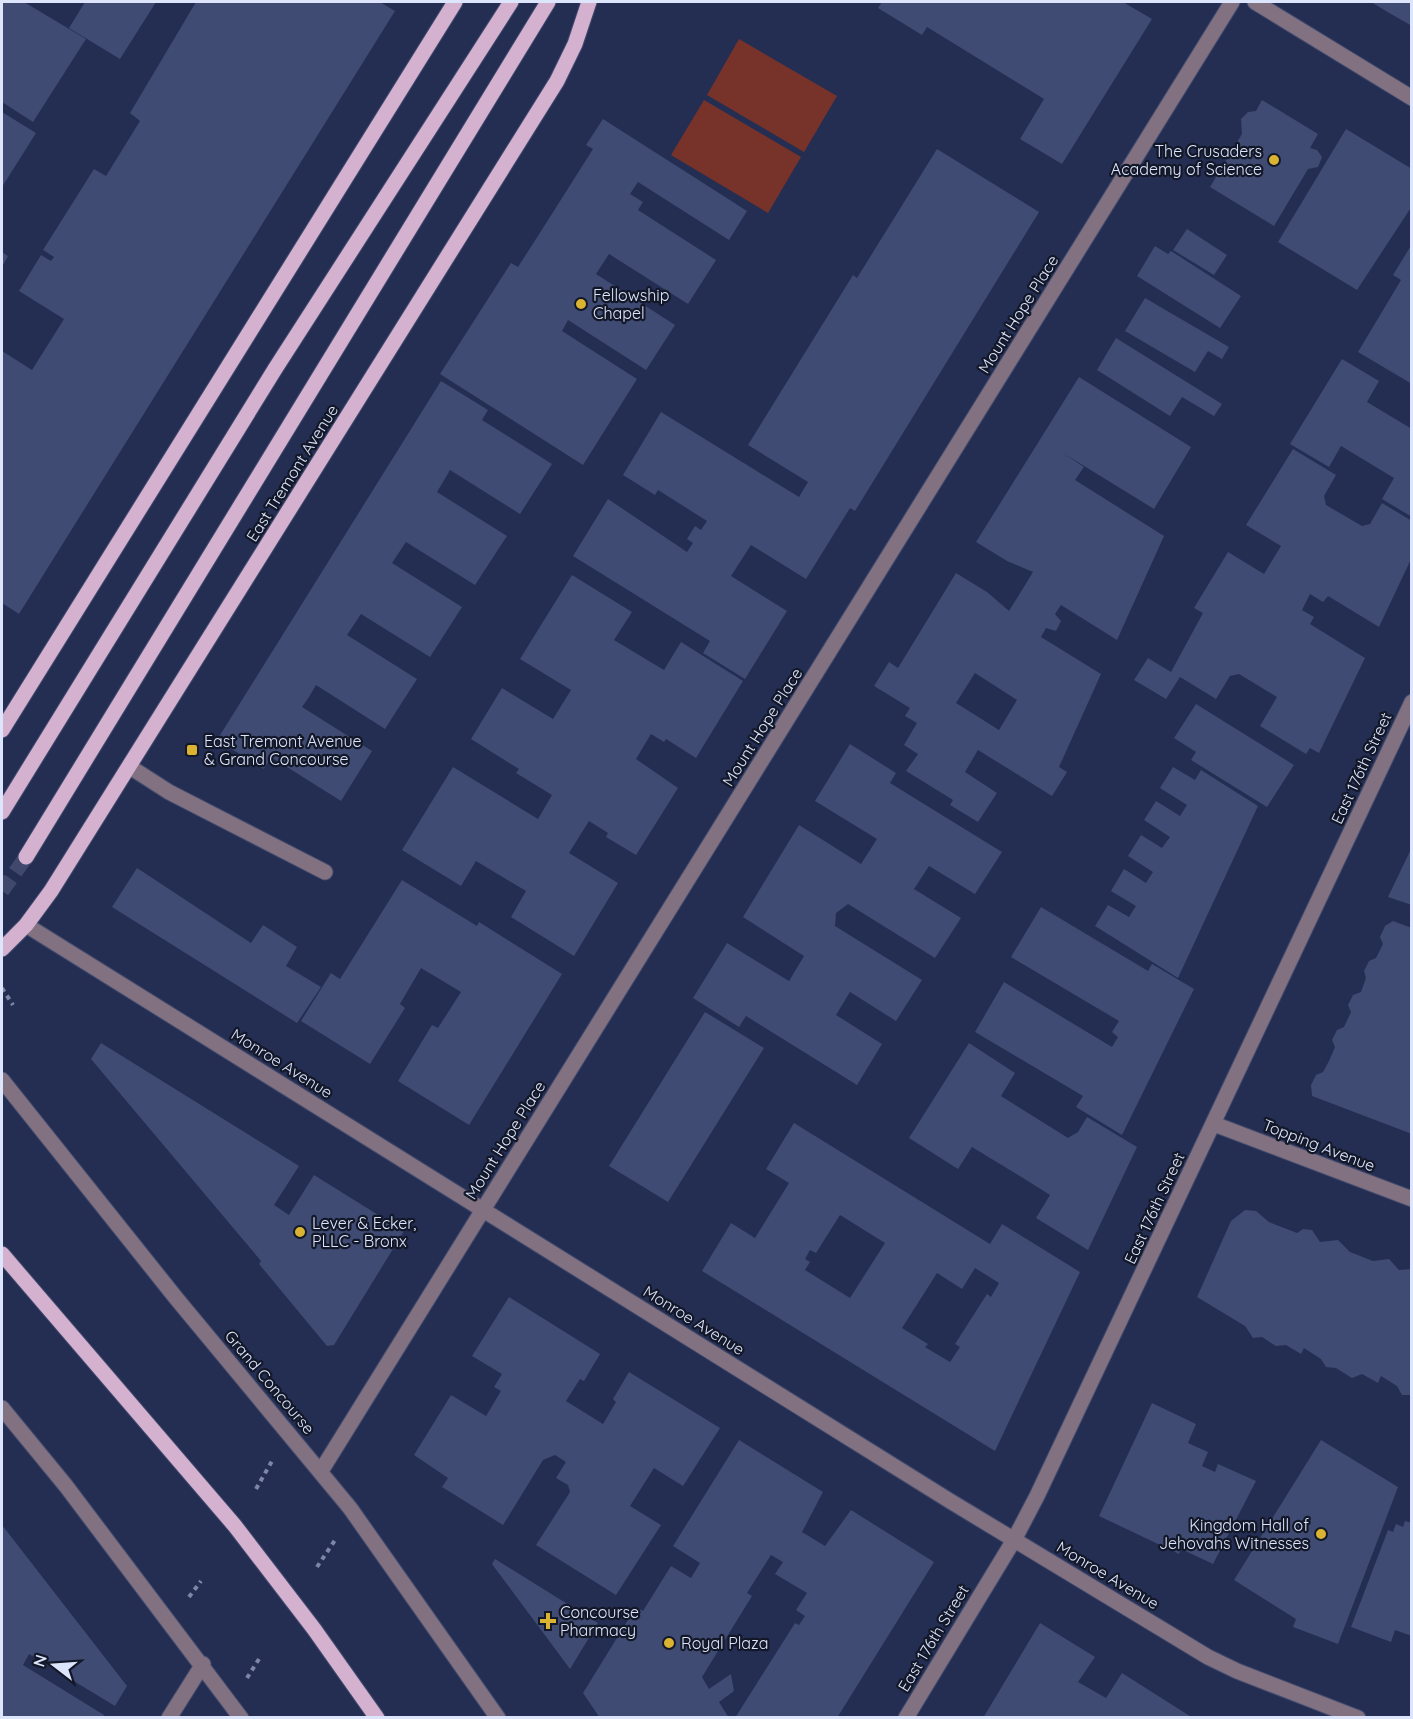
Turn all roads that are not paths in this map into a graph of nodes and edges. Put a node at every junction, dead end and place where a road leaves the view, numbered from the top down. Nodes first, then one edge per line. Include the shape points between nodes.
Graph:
1 (455, 2) edge
2 (511, 2) edge
3 (548, 2) edge
4 (590, 2) edge
5 (1232, 2) edge
6 (1255, 2) edge
7 (1412, 98) edge
8 (1412, 702) edge
9 (2, 730) edge
10 (130, 767) junction
11 (2, 812) edge
12 (27, 857) tunnel mouth
13 (325, 872) dead end
14 (26, 925) junction
15 (2, 949) edge
16 (2, 1080) edge
17 (1214, 1124) junction
18 (1412, 1199) edge
19 (483, 1210) junction
20 (2, 1254) edge
21 (2, 1408) edge
22 (321, 1472) junction
23 (1014, 1540) junction
24 (203, 1664) junction
25 (169, 1718) edge
26 (242, 1718) edge
27 (377, 1718) edge
28 (498, 1718) edge
29 (906, 1718) edge
30 (1358, 1718) edge

1 - 9 main road
2 - 11 main road via 282,359
3 - 12 main road, East Tremont Avenue
4 - 10 main road, East Tremont Avenue via 557,81
5 - 19 street, Mount Hope Place
6 - 7 street
8 - 17 street, East 176th Street
10 - 13 street via 169,792
10 - 14 main road, East Tremont Avenue
14 - 15 main road, East Tremont Avenue
14 - 19 street, Monroe Avenue
16 - 22 street, Grand Concourse
17 - 18 street, Topping Avenue
17 - 23 street, East 176th Street
19 - 22 street, Mount Hope Place
19 - 23 street, Monroe Avenue
20 - 27 main road via 235,1526
21 - 24 street
22 - 28 street, Grand Concourse
23 - 29 street, East 176th Street
23 - 30 street, Monroe Avenue via 1208,1657
24 - 25 street
24 - 26 street

